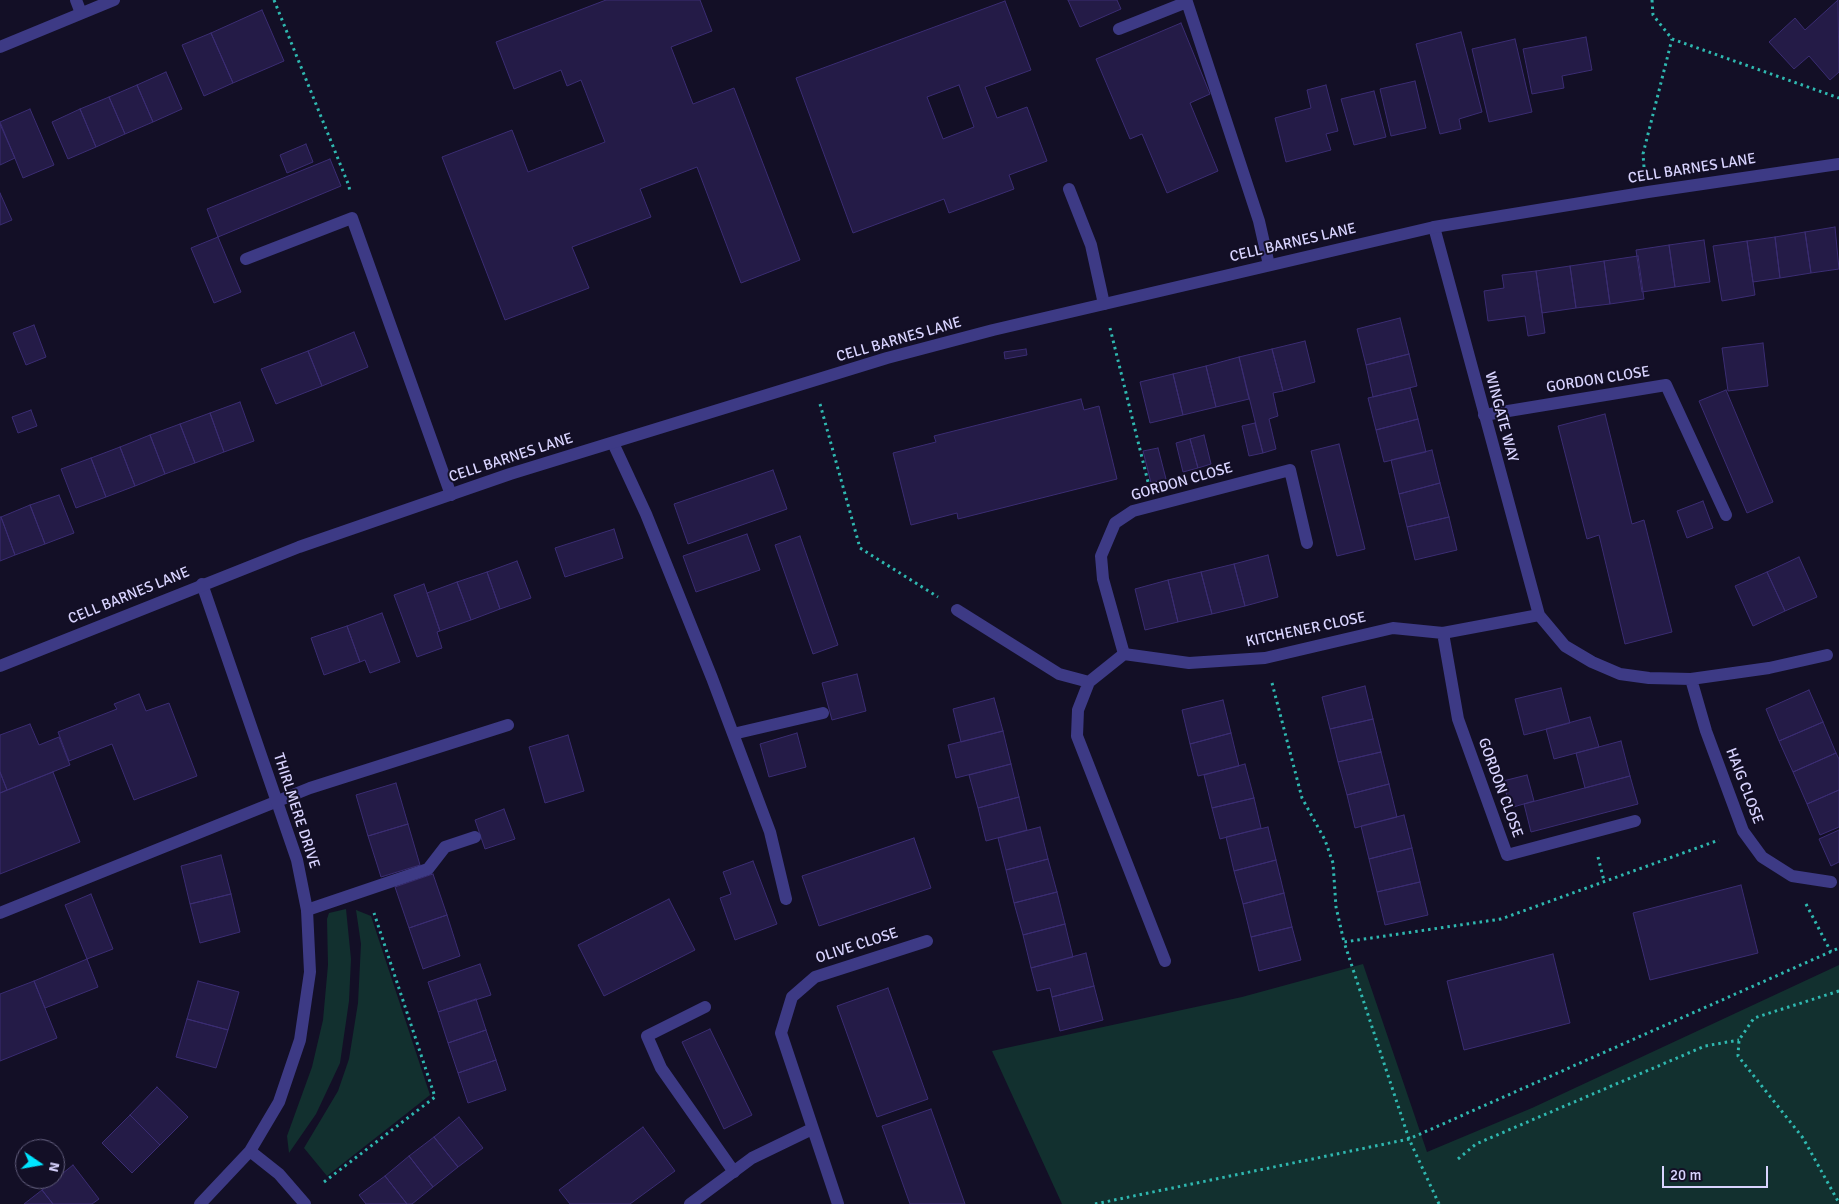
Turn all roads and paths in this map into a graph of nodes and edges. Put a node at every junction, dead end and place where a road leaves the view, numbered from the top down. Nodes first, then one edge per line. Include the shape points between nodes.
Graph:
1 (76, 0) edge
2 (114, 0) edge
3 (274, 0) edge
4 (1652, 0) edge
5 (81, 13) junction
6 (1119, 29) dead end
7 (1672, 39) junction
8 (0, 47) edge
9 (1839, 98) edge
10 (1839, 164) edge
11 (1645, 173) dead end
12 (1069, 189) dead end
13 (352, 218) junction
14 (1434, 228) junction
15 (246, 259) dead end
16 (1269, 265) junction
17 (1104, 304) junction
18 (814, 382) junction
19 (1484, 415) junction
20 (613, 443) junction
21 (451, 494) junction
22 (1153, 505) junction
23 (1726, 515) dead end
24 (1306, 543) dead end
25 (202, 584) junction
26 (957, 610) joint
27 (1539, 615) junction
28 (1443, 633) junction
29 (1124, 654) junction
30 (1827, 655) dead end
31 (1265, 658) junction
32 (0, 666) edge
33 (1691, 679) junction
34 (1089, 682) junction
35 (824, 713) dead end
36 (508, 725) dead end
37 (733, 734) junction
38 (277, 800) junction
39 (1635, 822) dead end
40 (1743, 831) junction
41 (475, 837) dead end
42 (1792, 876) junction
43 (1835, 880) edge
44 (786, 899) dead end
45 (366, 909) dead end
46 (307, 910) junction
47 (0, 913) edge
48 (927, 940) dead end
49 (1344, 942) junction
50 (1839, 948) edge
51 (1830, 952) junction
52 (1165, 961) dead end
53 (1839, 991) edge
54 (705, 1007) dead end
55 (1739, 1040) junction
56 (812, 1129) junction
57 (1409, 1139) junction
58 (250, 1151) junction
59 (1458, 1159) dead end
60 (734, 1172) junction
61 (324, 1182) dead end
62 (1839, 1203) edge
63 (200, 1204) edge
64 (305, 1204) edge
65 (690, 1204) edge
66 (838, 1204) edge
67 (1095, 1204) edge
68 (1439, 1204) edge

1 - 5 street
2 - 5 street
3 - 13 path via 349,186
4 - 7 path via 1653,14
5 - 8 street
6 - 16 street via 1187,2 1259,221
7 - 9 path
7 - 11 path via 1643,154
10 - 14 street, CELL BARNES LANE
12 - 17 street via 1091,245
13 - 15 street
13 - 21 street
14 - 16 street, CELL BARNES LANE
14 - 19 street, WINGATE WAY
16 - 17 street, CELL BARNES LANE
17 - 18 street, CELL BARNES LANE via 983,332
17 - 22 path
18 - 20 street, CELL BARNES LANE
18 - 26 path via 860,548
19 - 23 street, GORDON CLOSE via 1666,385
19 - 27 street, WINGATE WAY
20 - 21 street, CELL BARNES LANE
20 - 37 street via 646,514
21 - 25 street, CELL BARNES LANE
22 - 24 street, GORDON CLOSE via 1290,470
22 - 29 street, GORDON CLOSE via 1133,511 1115,523 1101,556 1103,579
25 - 32 street, CELL BARNES LANE
25 - 38 street, THIRLMERE DRIVE
26 - 34 street via 1059,674
27 - 28 street, KITCHENER CLOSE
27 - 33 street via 1565,646 1620,674
28 - 31 street, KITCHENER CLOSE via 1393,628
28 - 39 street, GORDON CLOSE via 1458,719 1507,855
29 - 31 street, KITCHENER CLOSE via 1189,663
29 - 34 street
30 - 33 street via 1769,668
31 - 49 path via 1302,798 1326,840 1333,864 1336,906
33 - 40 street, HAIG CLOSE via 1706,731
34 - 52 street via 1078,710 1077,736
35 - 37 street
36 - 38 street
37 - 44 street via 770,832
38 - 46 street, THIRLMERE DRIVE via 297,860
38 - 47 street
40 - 42 street, HAIG CLOSE via 1762,857
40 - 49 path via 1501,920
41 - 46 street via 445,847 428,869
42 - 43 street, HAIG CLOSE
42 - 51 path
45 - 61 path via 374,913 436,1097
46 - 58 street, THIRLMERE DRIVE via 310,972 300,1040 279,1102
48 - 56 street, OLIVE CLOSE via 815,977 792,996 781,1033
49 - 57 path
50 - 51 path
51 - 57 path
53 - 55 path via 1754,1018
54 - 60 street via 647,1036 661,1068
55 - 59 path via 1705,1046 1476,1144
55 - 62 path via 1738,1056 1803,1138
56 - 60 street via 752,1158
56 - 66 street, OLIVE CLOSE
57 - 67 path
57 - 68 path
58 - 63 street, THIRLMERE DRIVE
58 - 64 street via 279,1174
60 - 65 street

